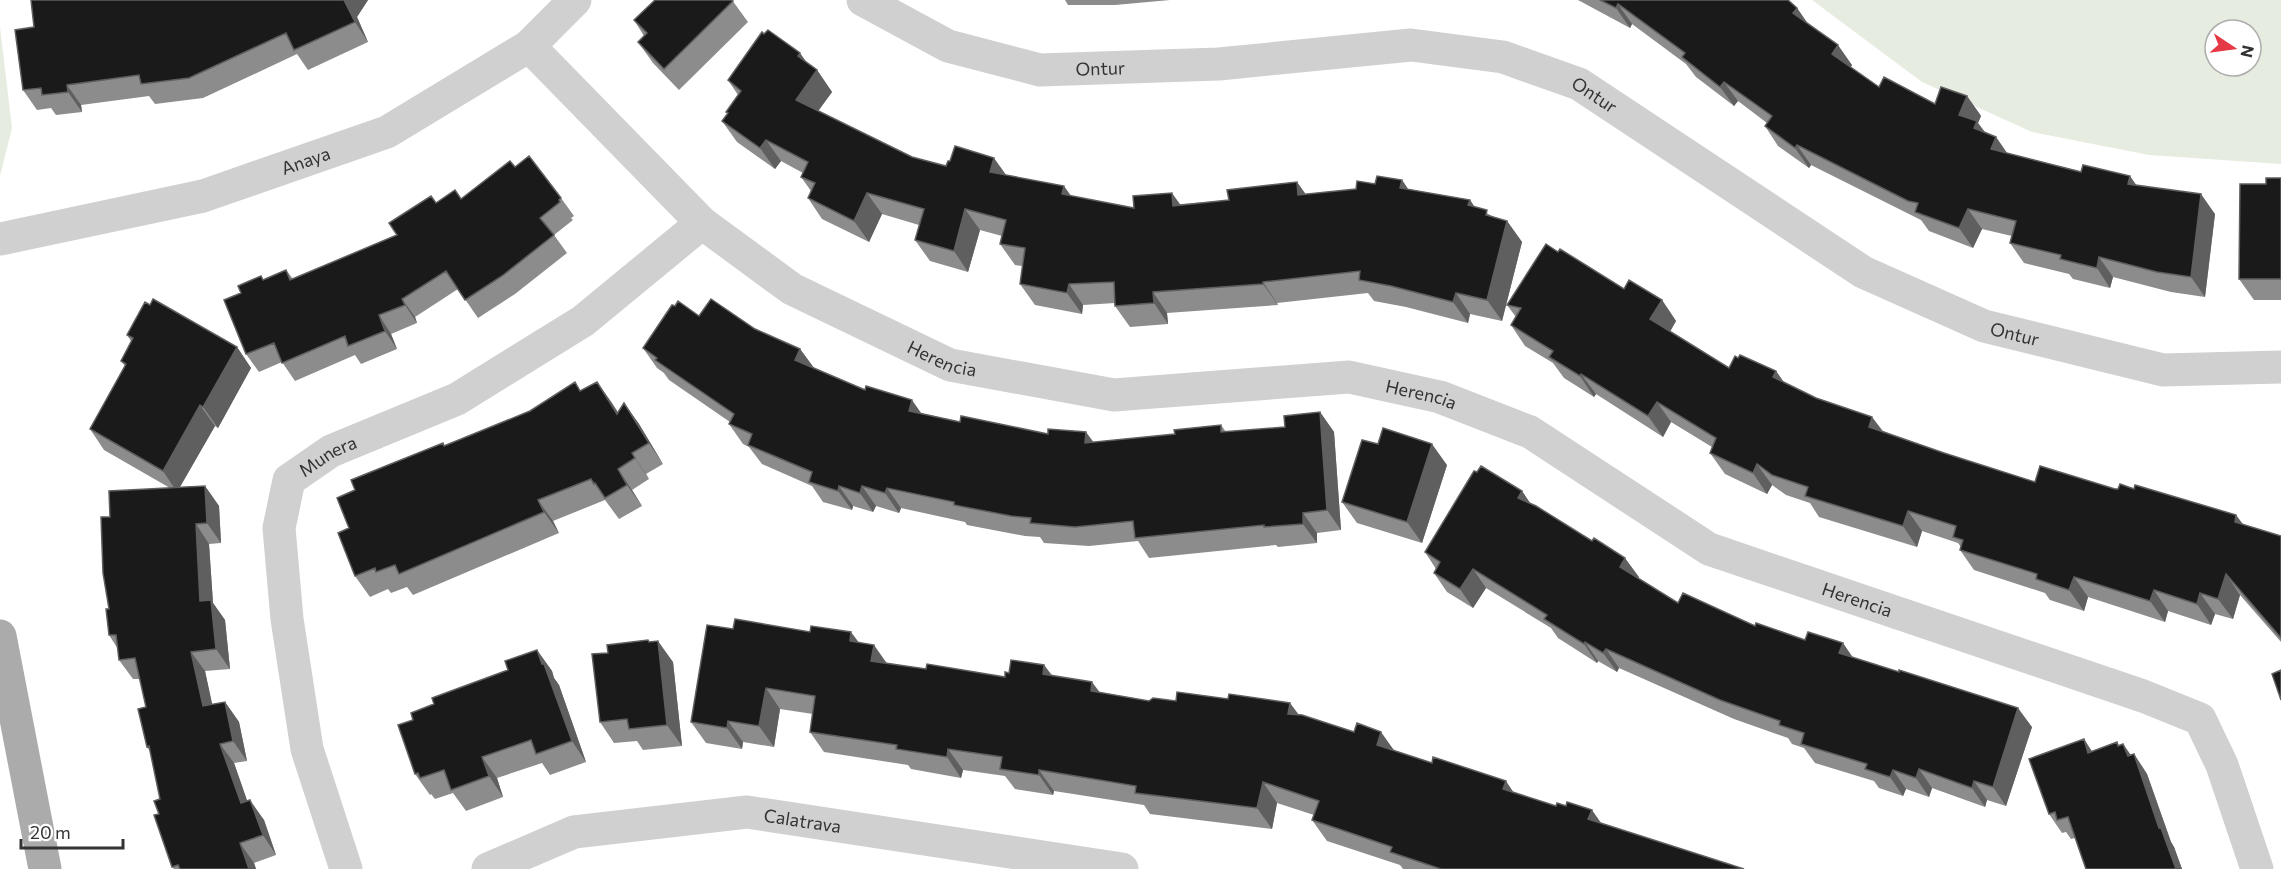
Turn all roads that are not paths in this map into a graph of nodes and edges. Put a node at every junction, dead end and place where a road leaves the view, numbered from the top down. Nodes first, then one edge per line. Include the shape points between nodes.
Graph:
1 (575, 0) edge
2 (863, 0) edge
3 (529, 46) junction
4 (702, 223) junction
5 (0, 239) edge
6 (2281, 367) edge
7 (0, 636) edge
8 (45, 869) edge
9 (346, 869) edge
10 (488, 869) edge
11 (1122, 869) edge
12 (2257, 869) edge

1 - 3 street, Anaya
2 - 6 street, Ontur via 948,46 1040,70 1219,64 1411,45 1503,57 1579,84 1863,272 1984,326 2163,370
3 - 4 street, Herencia
3 - 5 street, Anaya via 387,132 203,196
4 - 9 street, Munera via 583,321 457,399 331,451 289,480 279,528 291,643 307,749
4 - 12 street, Herencia via 792,289 950,365 1114,395 1349,377 1440,397 1530,432 1709,549 2143,696 2200,719 2222,765
7 - 8 main road
10 - 11 street, Calatrava via 574,832 747,812

